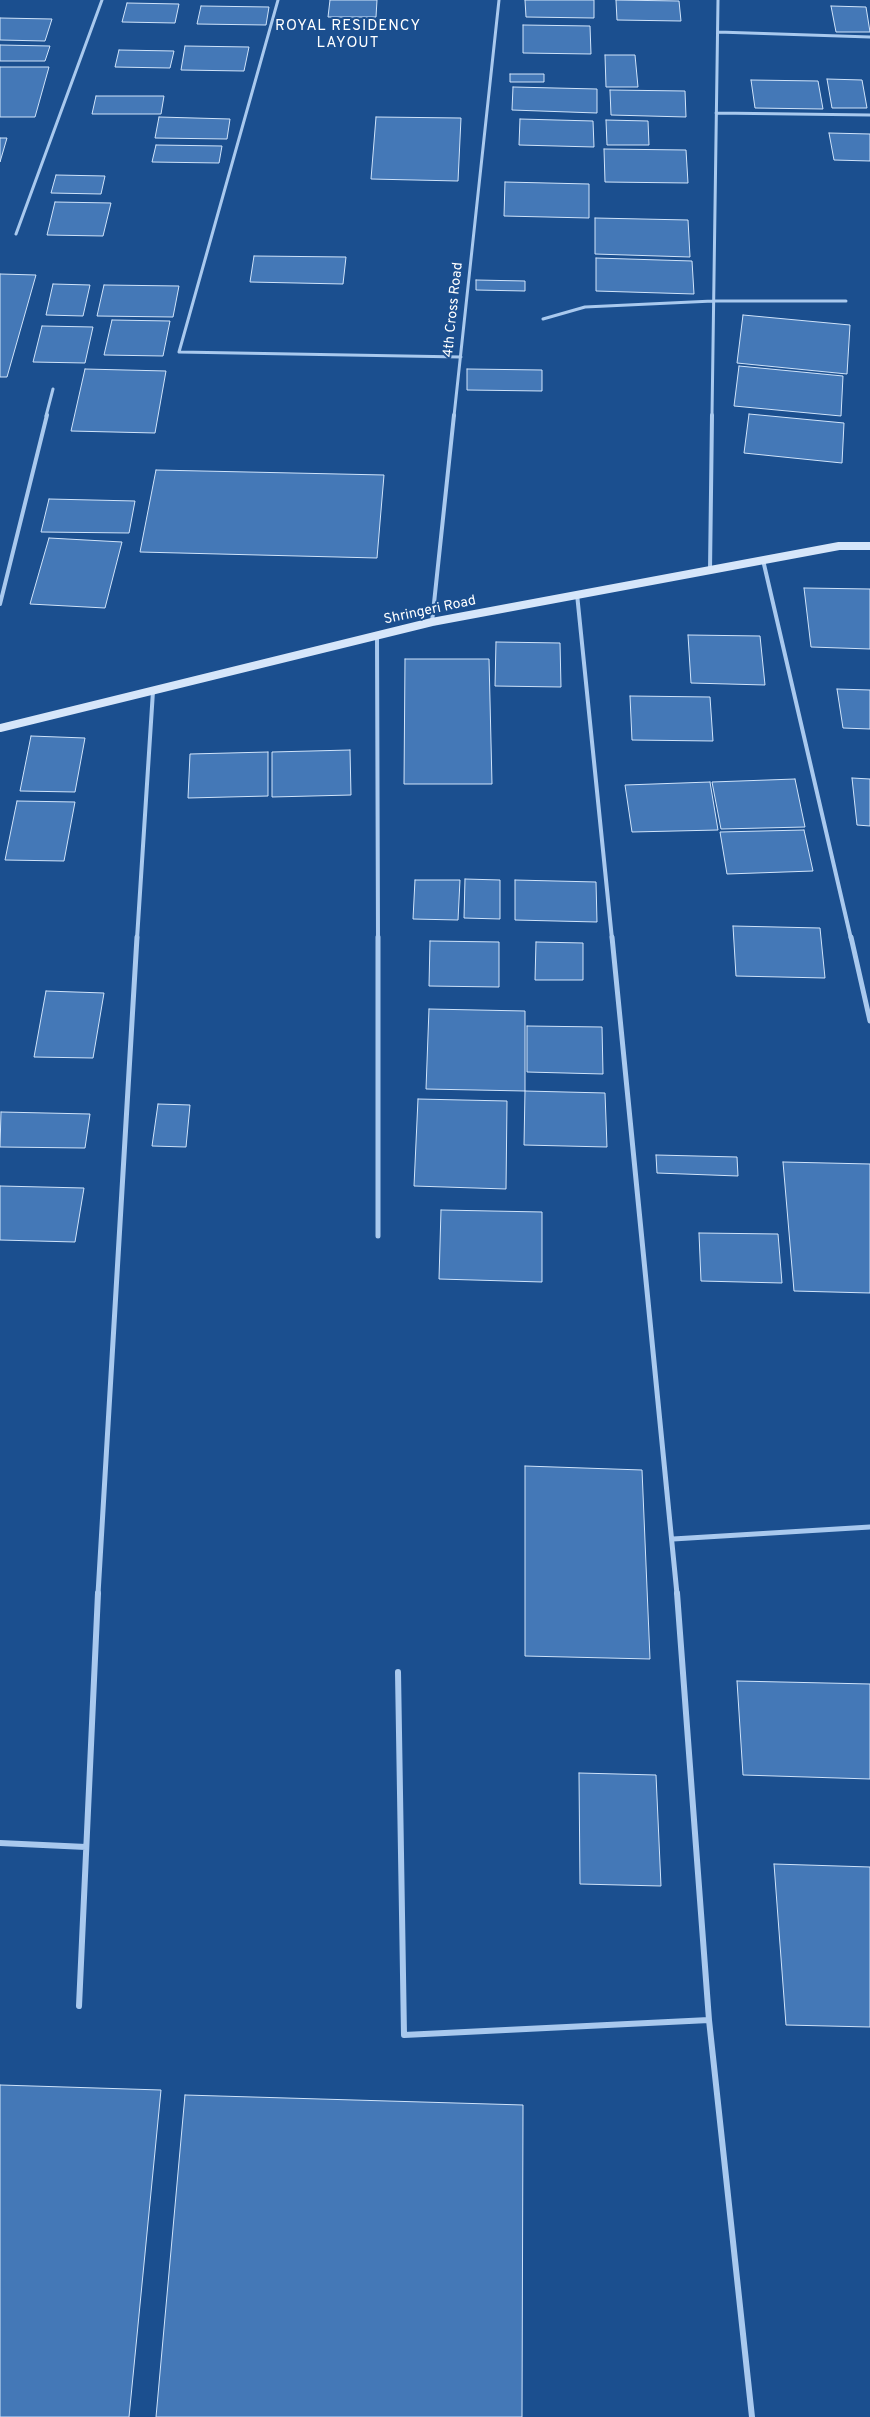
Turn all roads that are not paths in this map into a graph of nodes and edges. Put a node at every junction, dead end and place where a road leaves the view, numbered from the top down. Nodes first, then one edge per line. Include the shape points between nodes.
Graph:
1 (102, 0) edge
2 (278, 0) edge
3 (499, 0) edge
4 (718, 0) edge
5 (718, 32) junction
6 (870, 37) edge
7 (716, 113) junction
8 (870, 115) edge
9 (16, 234) dead end
10 (713, 301) junction
11 (846, 301) dead end
12 (543, 319) dead end
13 (461, 357) junction
14 (53, 388) dead end
15 (870, 546) edge
16 (763, 560) junction
17 (710, 570) junction
18 (578, 594) junction
19 (0, 604) edge
20 (432, 622) junction
21 (377, 635) junction
22 (153, 691) junction
23 (0, 728) edge
24 (870, 1021) edge
25 (378, 1236) dead end
26 (870, 1527) edge
27 (673, 1539) junction
28 (398, 1672) dead end
29 (0, 1843) edge
30 (86, 1846) junction
31 (79, 2006) dead end
32 (709, 2020) junction
33 (752, 2417) edge

1 - 9 street
2 - 13 street via 179,352
3 - 13 street, 4th Cross Road
4 - 5 street
5 - 6 street
5 - 7 street
7 - 8 street
7 - 10 street
10 - 11 street
10 - 12 street via 585,307
10 - 17 street
13 - 20 street, 4th Cross Road
14 - 19 street
15 - 16 street, Shringeri Road via 839,546
16 - 17 street, Shringeri Road
16 - 24 street
17 - 18 street, Shringeri Road
18 - 20 street, Shringeri Road
18 - 27 street
20 - 21 street, Shringeri Road
21 - 22 street, Shringeri Road
21 - 25 street
22 - 23 street, Shringeri Road
22 - 30 street via 103,1484
26 - 27 street
27 - 32 street
28 - 32 street via 404,2035
29 - 30 street
30 - 31 street
32 - 33 street

